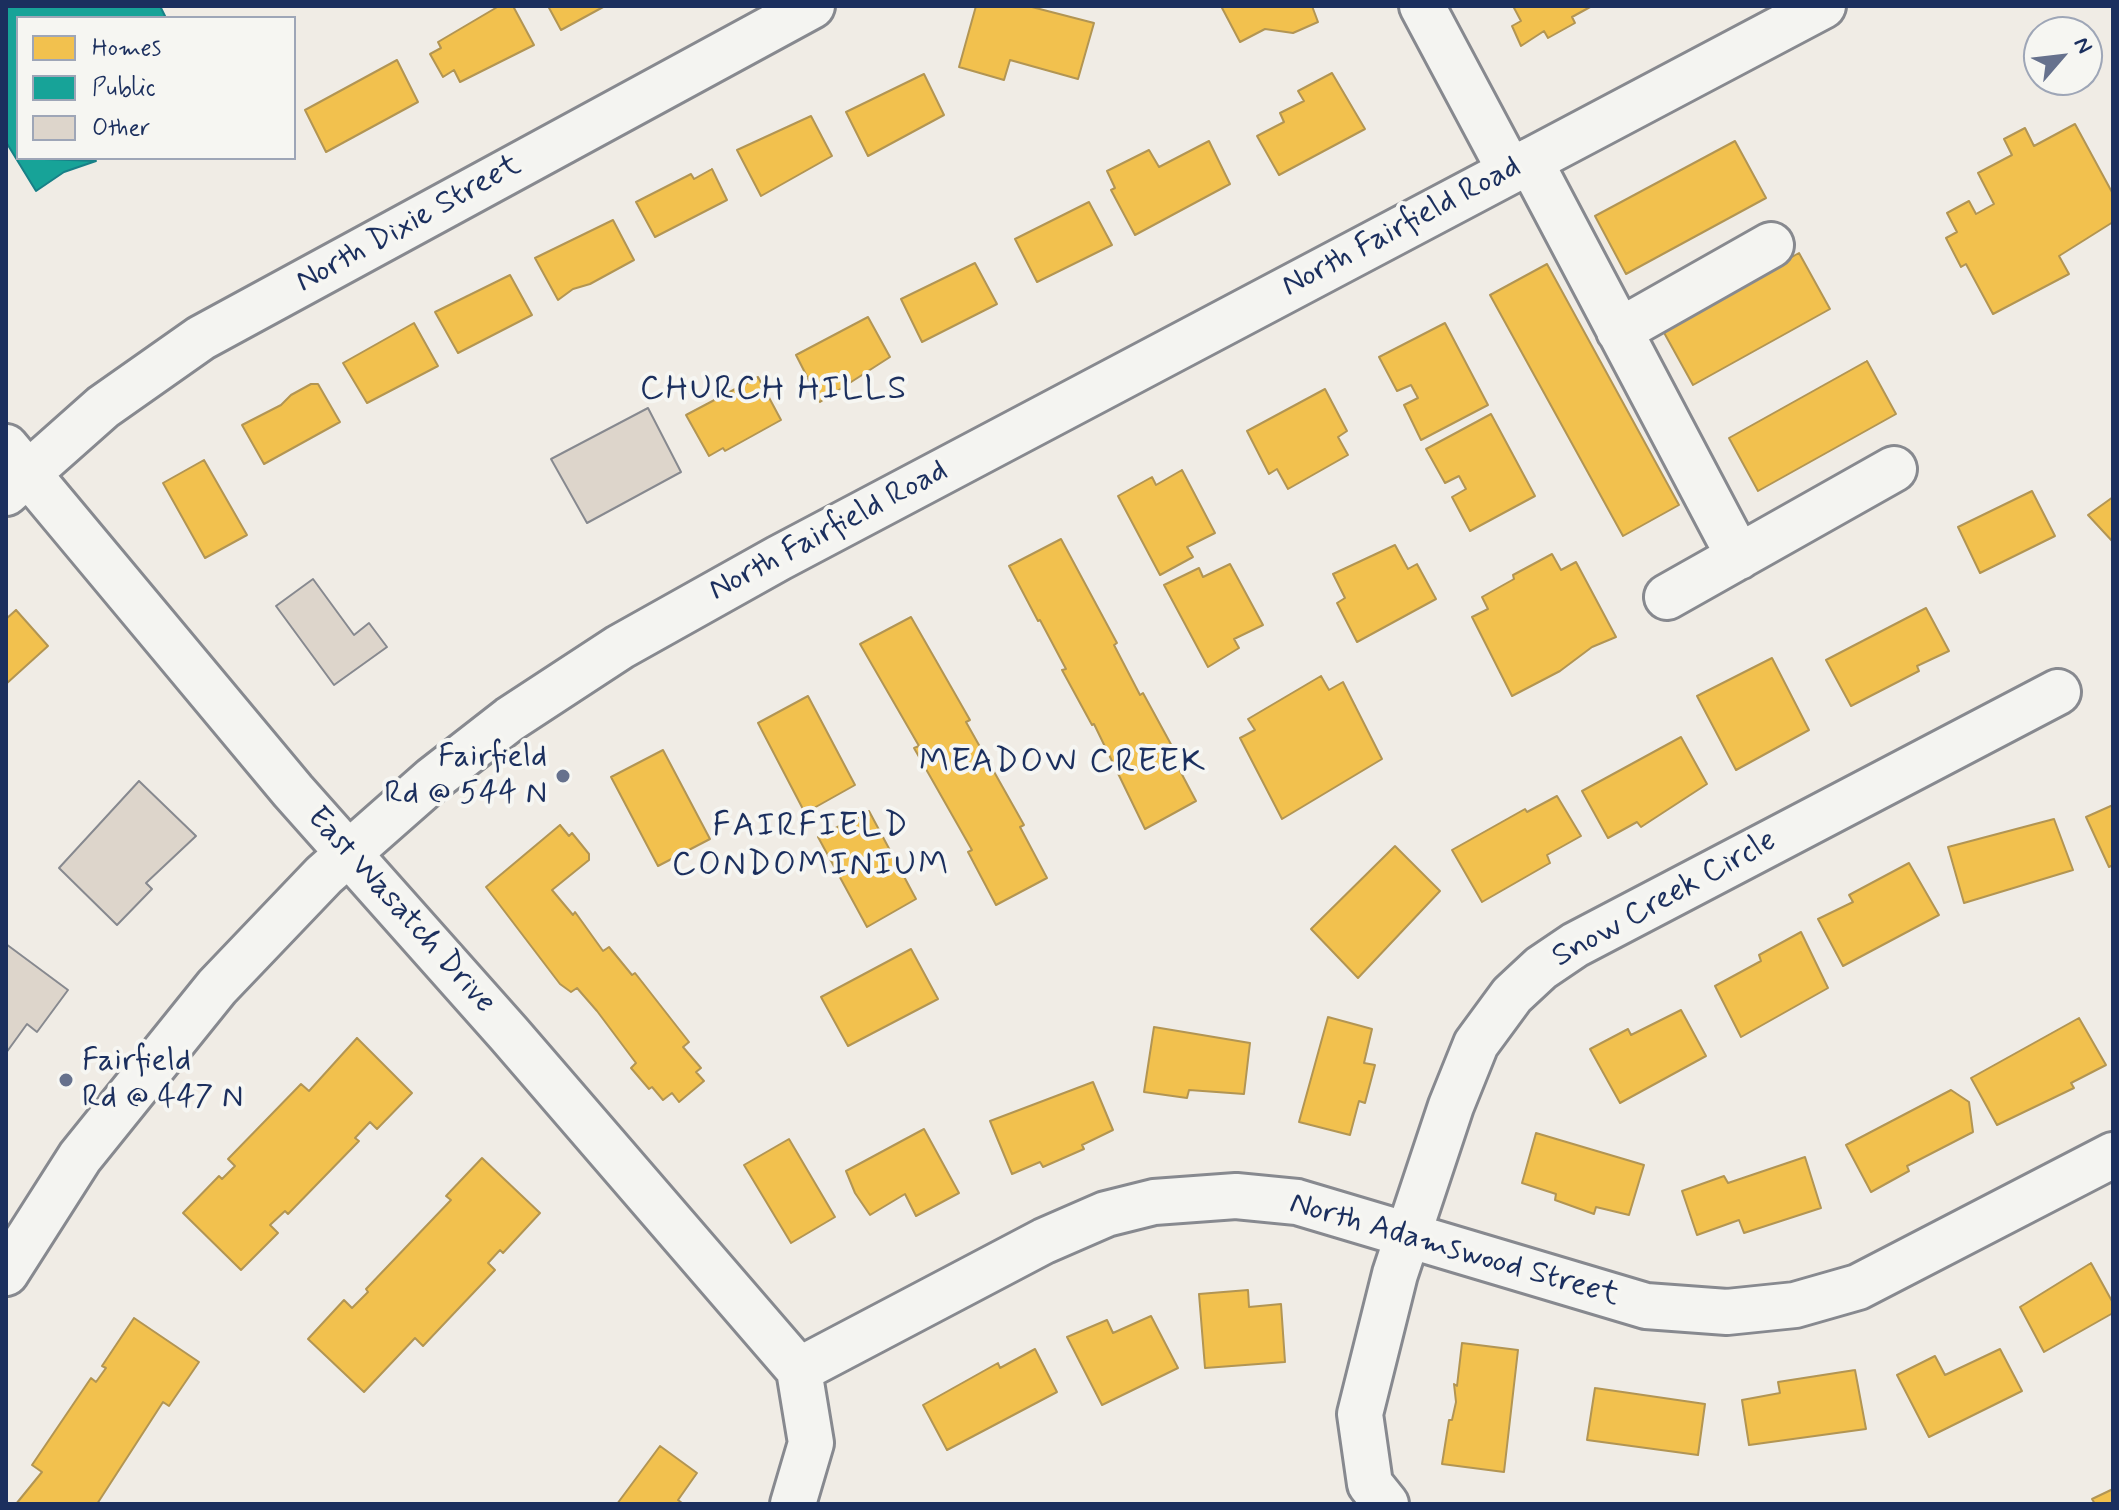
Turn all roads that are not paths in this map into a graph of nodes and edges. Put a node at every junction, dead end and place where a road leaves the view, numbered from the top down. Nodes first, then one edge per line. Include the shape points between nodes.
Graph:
1 (812, 6) edge
2 (1422, 6) edge
3 (1823, 6) edge
4 (1520, 166) junction
5 (1771, 245) dead end
6 (1619, 331) junction
7 (1894, 469) dead end
8 (13, 471) edge
9 (1739, 557) junction
10 (1667, 597) dead end
11 (2058, 692) dead end
12 (349, 852) junction
13 (2113, 1155) edge
14 (1409, 1234) junction
15 (6, 1273) edge
16 (799, 1370) junction
17 (793, 1504) edge
18 (1386, 1504) edge

1 - 8 street, North Dixie Street via 201,338
2 - 4 street
3 - 4 street, North Fairfield Road
4 - 6 street
4 - 12 street, North Fairfield Road via 620,647 472,748
5 - 6 street
6 - 9 street
7 - 9 street
8 - 12 street, East Wasatch Drive
9 - 10 street
11 - 14 street, Snow Creek Circle via 1541,968 1512,995 1476,1044
12 - 15 street, North Fairfield Road via 236,967 156,1059 80,1157
12 - 16 street, East Wasatch Drive
13 - 14 street, North Adamswood Street via 1880,1278 1822,1299 1776,1308 1713,1312 1646,1306
14 - 16 street, North Adamswood Street via 1319,1207 1268,1199 1215,1196 1143,1204 1094,1218 1044,1241
14 - 18 street, Snow Creek Circle via 1360,1414 1370,1484
16 - 17 street via 811,1443

